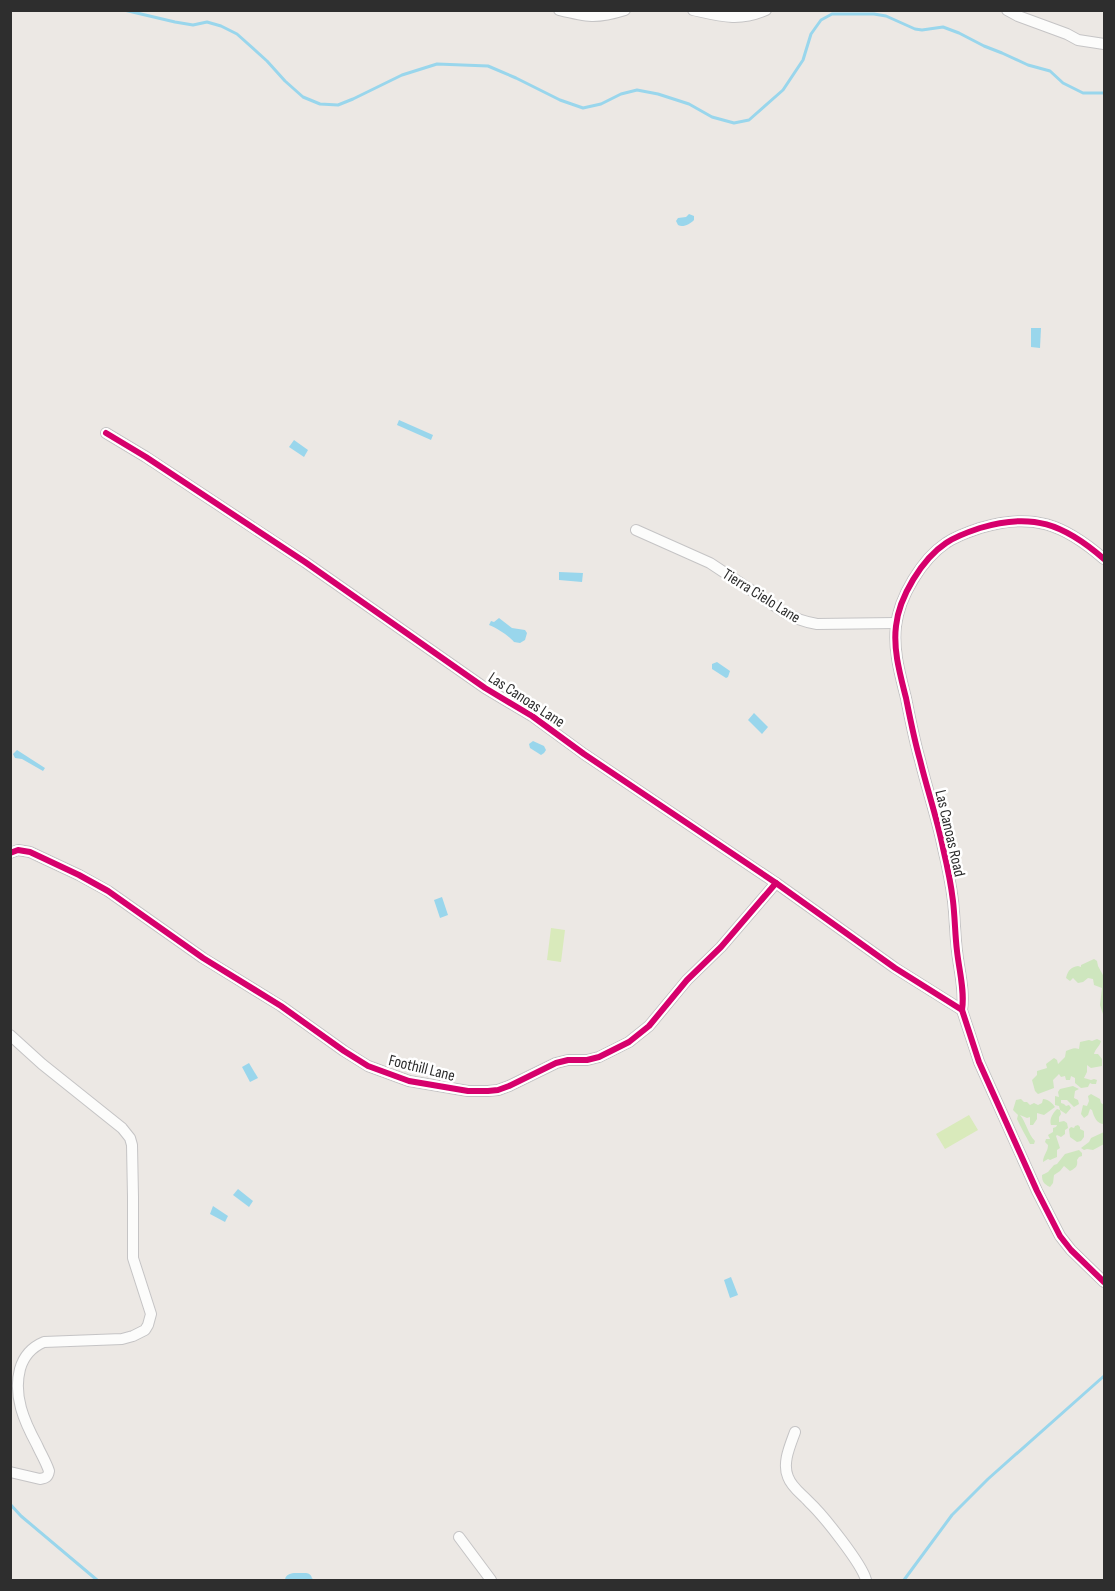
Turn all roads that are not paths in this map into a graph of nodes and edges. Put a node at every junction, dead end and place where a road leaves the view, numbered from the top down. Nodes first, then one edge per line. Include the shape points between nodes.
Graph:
1 (559, 10) edge
2 (625, 10) edge
3 (693, 10) edge
4 (766, 10) edge
5 (1007, 10) edge
6 (1104, 44) edge
7 (106, 433) dead end
8 (636, 530) dead end
9 (1104, 559) edge
10 (896, 623) junction
11 (10, 853) edge
12 (776, 883) junction
13 (962, 1010) junction
14 (10, 1035) edge
15 (1104, 1282) edge
16 (795, 1432) dead end
17 (10, 1472) edge
18 (459, 1537) dead end
19 (492, 1581) edge
20 (866, 1581) edge

1 - 2 street via 602,17
3 - 4 street via 742,18
5 - 6 street via 1078,39
7 - 12 street, Las Canoas Lane via 350,593
8 - 10 street, Tierra Cielo Lane via 710,563 805,623
9 - 10 street, Las Canoas Road via 1076,537 1049,525 1000,522 956,537 934,553 907,589
10 - 13 street, Las Canoas Road via 897,657 953,900
11 - 12 street, Foothill Lane via 30,852 108,891 368,1066 409,1081 468,1091 498,1090 556,1063 599,1057 629,1042 649,1026
12 - 13 street, Las Canoas Lane via 895,968
13 - 15 street, Las Canoas Road via 980,1062 1037,1191 1066,1243
14 - 17 street via 130,1138 133,1258 151,1314 145,1330 133,1336 44,1342 27,1353 18,1378 20,1405 49,1471 40,1479
16 - 20 street via 787,1453 788,1477 858,1564
18 - 19 street

